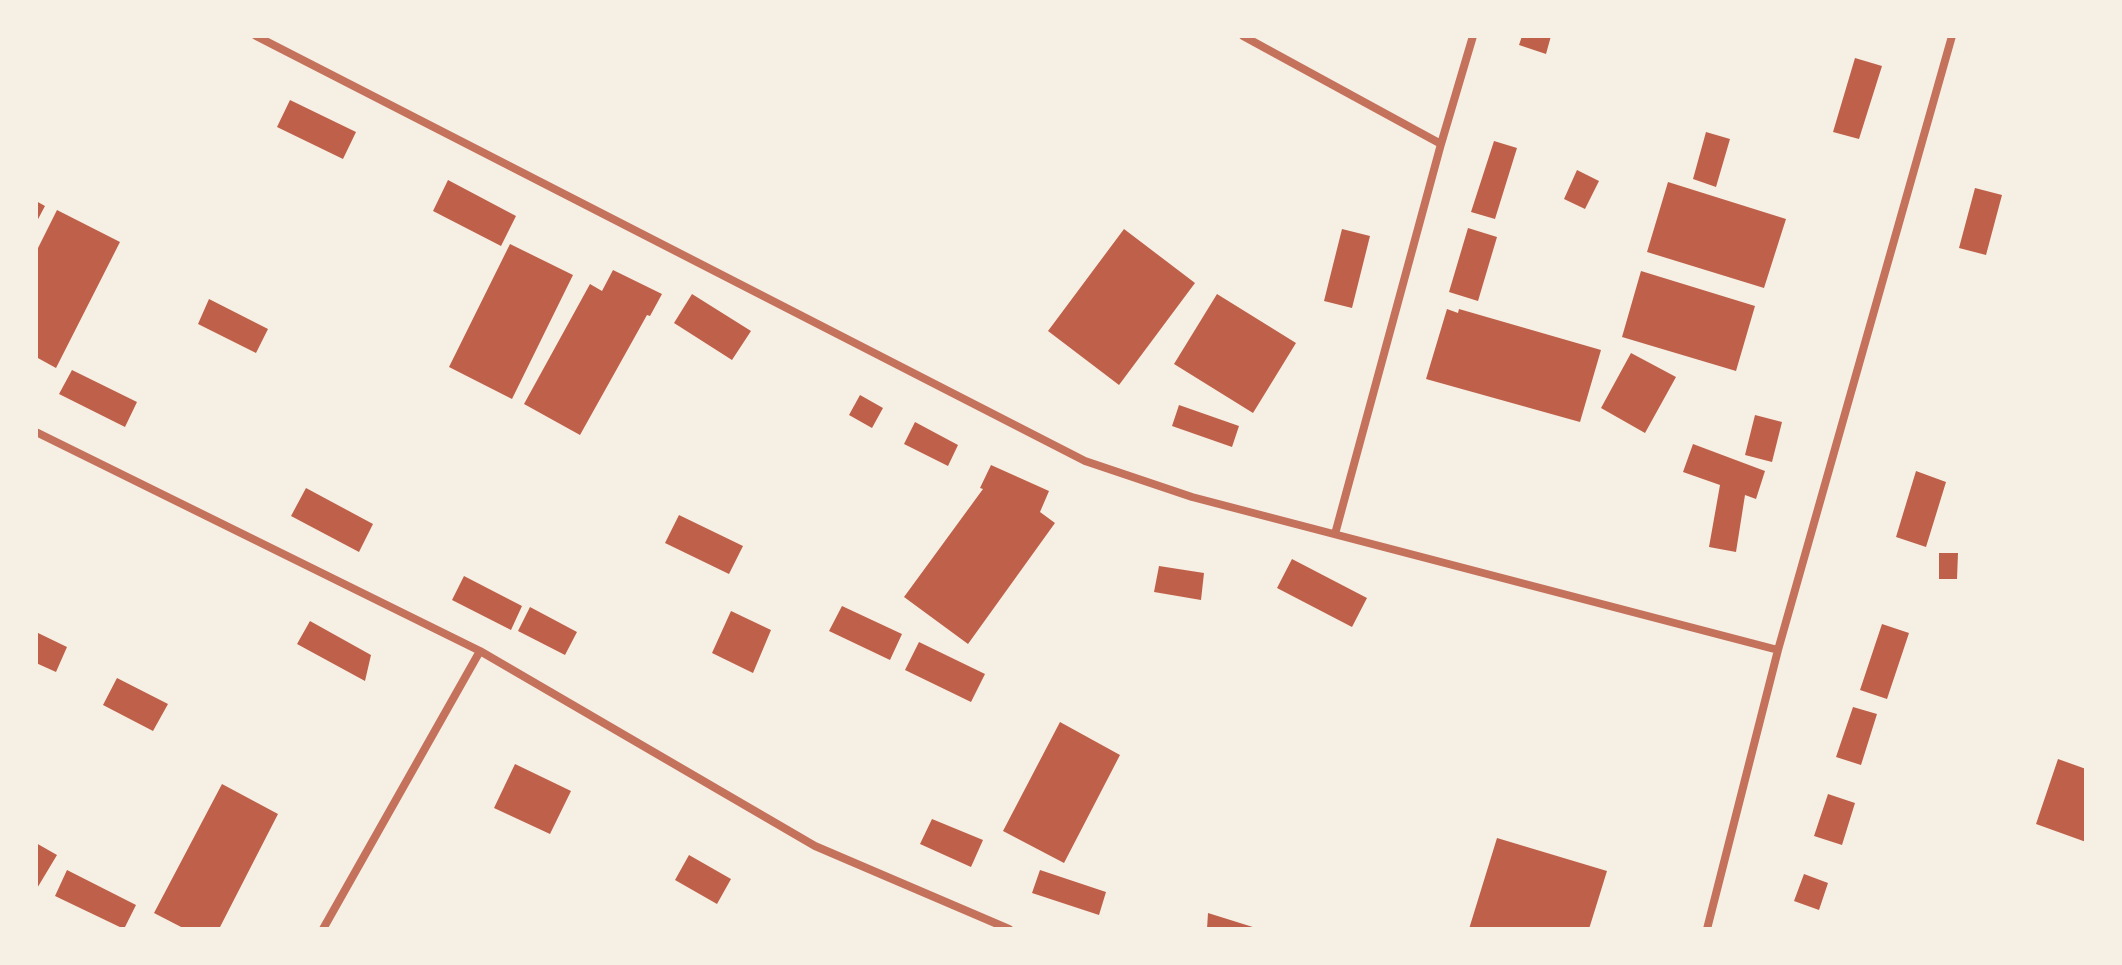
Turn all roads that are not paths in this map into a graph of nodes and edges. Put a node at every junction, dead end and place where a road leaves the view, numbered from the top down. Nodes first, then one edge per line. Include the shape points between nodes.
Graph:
1 (256, 36) edge
2 (1243, 36) edge
3 (1473, 36) edge
4 (1952, 36) edge
5 (1441, 144) junction
6 (36, 432) edge
7 (1335, 534) junction
8 (1778, 650) junction
9 (480, 651) junction
10 (323, 929) edge
11 (1009, 929) edge
12 (1707, 929) edge

1 - 7 street via 1085,461 1192,497
2 - 5 street
3 - 5 street
4 - 8 street
5 - 7 street
6 - 9 street
7 - 8 street
8 - 12 street
9 - 10 street
9 - 11 street via 815,846

